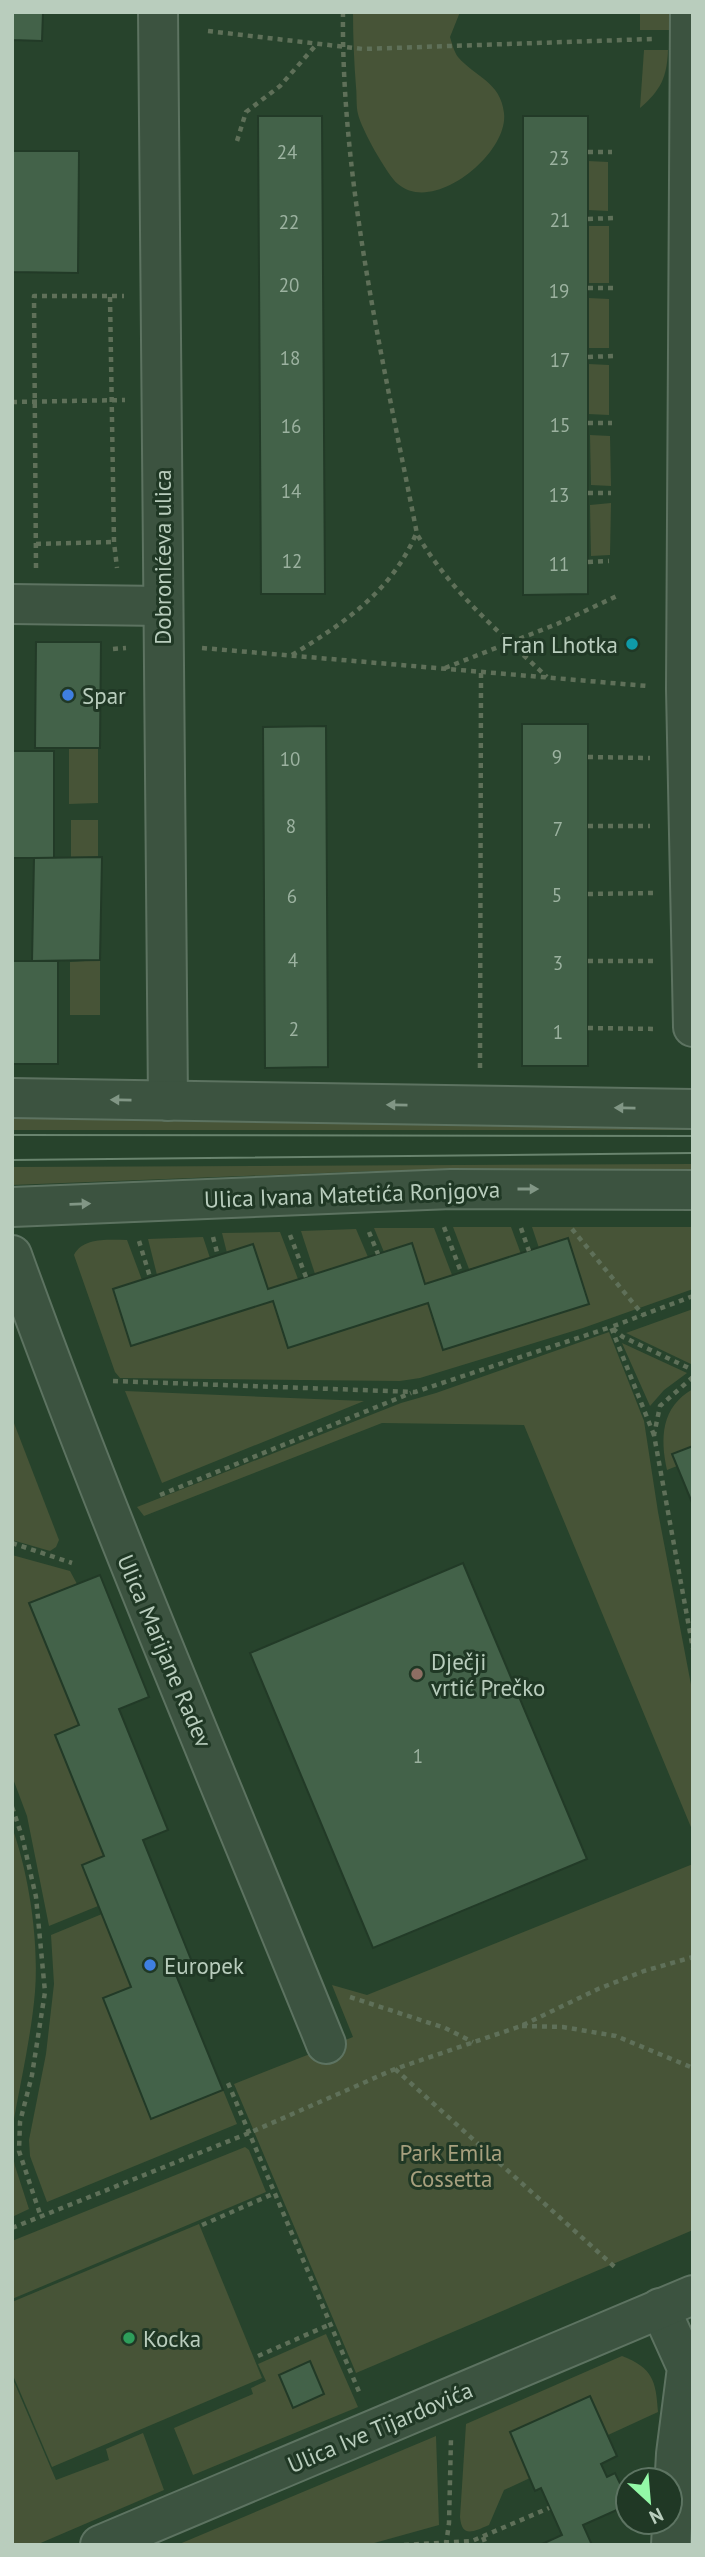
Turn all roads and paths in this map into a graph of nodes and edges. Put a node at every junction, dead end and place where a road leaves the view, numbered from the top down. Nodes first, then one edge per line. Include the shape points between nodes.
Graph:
1 (158, 12) edge
2 (343, 12) edge
3 (690, 12) edge
4 (208, 31) dead end
5 (661, 39) dead end
6 (317, 44) junction
7 (342, 46) junction
8 (237, 141) dead end
9 (588, 152) dead end
10 (612, 152) dead end
11 (613, 218) dead end
12 (588, 219) dead end
13 (588, 288) dead end
14 (614, 288) dead end
15 (160, 296) junction
16 (110, 297) junction
17 (613, 356) dead end
18 (588, 357) dead end
19 (161, 399) junction
20 (111, 400) junction
21 (35, 401) junction
22 (12, 402) edge
23 (588, 423) dead end
24 (612, 423) dead end
25 (588, 493) dead end
26 (611, 493) dead end
27 (417, 534) junction
28 (114, 542) junction
29 (36, 544) junction
30 (609, 561) dead end
31 (588, 562) dead end
32 (619, 596) dead end
33 (24, 604) edge
34 (122, 606) junction
35 (163, 606) junction
36 (510, 643) junction
37 (191, 648) dead end
38 (123, 649) dead end
39 (292, 655) junction
40 (443, 668) junction
41 (481, 673) junction
42 (547, 677) junction
43 (657, 687) dead end
44 (588, 757) dead end
45 (687, 759) junction
46 (588, 826) dead end
47 (689, 826) junction
48 (690, 893) junction
49 (588, 894) dead end
50 (587, 961) dead end
51 (691, 961) edge
52 (588, 1028) dead end
53 (681, 1028) edge
54 (480, 1071) dead end
55 (12, 1098) edge
56 (168, 1101) junction
57 (693, 1109) edge
58 (693, 1190) edge
59 (12, 1207) edge
60 (442, 1221) dead end
61 (519, 1221) dead end
62 (565, 1221) dead end
63 (364, 1222) dead end
64 (135, 1229) dead end
65 (290, 1233) dead end
66 (529, 1251) dead end
67 (378, 1254) dead end
68 (12, 1255) edge
69 (461, 1272) dead end
70 (150, 1277) dead end
71 (306, 1277) dead end
72 (693, 1296) edge
73 (643, 1315) junction
74 (611, 1327) junction
75 (693, 1370) edge
76 (693, 1377) edge
77 (113, 1381) dead end
78 (415, 1392) junction
79 (654, 1436) junction
80 (160, 1495) dead end
81 (12, 1543) edge
82 (72, 1563) dead end
83 (693, 1649) edge
84 (12, 1807) edge
85 (693, 1957) edge
86 (341, 1994) dead end
87 (521, 2026) junction
88 (474, 2042) junction
89 (326, 2044) dead end
90 (693, 2068) edge
91 (395, 2069) junction
92 (228, 2083) dead end
93 (249, 2133) junction
94 (275, 2193) junction
95 (41, 2217) junction
96 (202, 2225) dead end
97 (12, 2228) edge
98 (617, 2269) dead end
99 (677, 2302) edge
100 (331, 2324) junction
101 (258, 2356) dead end
102 (690, 2370) edge
103 (375, 2429) junction
104 (451, 2436) dead end
105 (549, 2508) dead end
106 (483, 2537) junction
107 (446, 2544) edge
108 (100, 2545) edge
109 (404, 2545) edge
110 (486, 2545) edge
111 (671, 2545) edge

1 - 15 street, Dobronićeva ulica
2 - 7 path
3 - 45 street
4 - 6 path
5 - 7 path
6 - 7 path
6 - 8 path via 280,86 246,112
7 - 27 path via 364,256
9 - 10 path
11 - 12 path
13 - 14 path
15 - 16 path
15 - 19 street, Dobronićeva ulica
16 - 20 path
16 - 21 path via 34,296
17 - 18 path
19 - 20 path
19 - 35 street, Dobronićeva ulica
20 - 21 path
20 - 28 path
21 - 22 path
21 - 29 path
23 - 24 path
25 - 26 path
27 - 36 path via 471,606
27 - 39 path via 394,575 343,624
28 - 29 path
28 - 34 path
29 - 33 path
30 - 31 path
32 - 36 path
33 - 34 street
34 - 35 street
34 - 38 path
35 - 56 street, Dobronićeva ulica
36 - 40 path
36 - 42 path
37 - 39 path
39 - 40 path
40 - 41 path
41 - 42 path
41 - 54 path
42 - 43 path
44 - 45 path
45 - 47 street
46 - 47 path
47 - 48 street
48 - 49 path
48 - 51 street
50 - 51 path
51 - 53 street
52 - 53 path
56 -> 55 street
57 -> 56 street
59 -> 58 street, Ulica Ivana Matetića Ronjgova via 451,1189
60 - 69 path
61 - 66 path
62 - 73 path
63 - 67 path
64 - 70 path
65 - 71 path
68 - 89 street, Ulica Marijane Radev via 131,1571
72 - 73 path
73 - 74 path
74 - 75 path
74 - 78 path
74 - 79 path
76 - 79 path via 660,1406
77 - 78 path
78 - 80 path
79 - 83 path
81 - 82 path
84 - 95 path via 36,1897 45,1992 20,2122 19,2151
85 - 87 path via 598,1989
86 - 88 path
87 - 88 path
87 - 90 path via 617,2036
88 - 91 path
91 - 93 path
91 - 98 path
92 - 93 path
93 - 94 path
93 - 95 path
94 - 96 path
94 - 100 path
95 - 97 path
99 - 102 street, Ulica Ive Tijardovića
99 - 103 street, Ulica Ive Tijardovića
100 - 101 path
100 - 103 path
102 - 111 street, Ulica Ive Tijardovića via 676,2454
103 - 108 street, Ulica Ive Tijardovića
104 - 107 path
105 - 106 path
106 - 107 path
106 - 110 path
107 - 109 path

